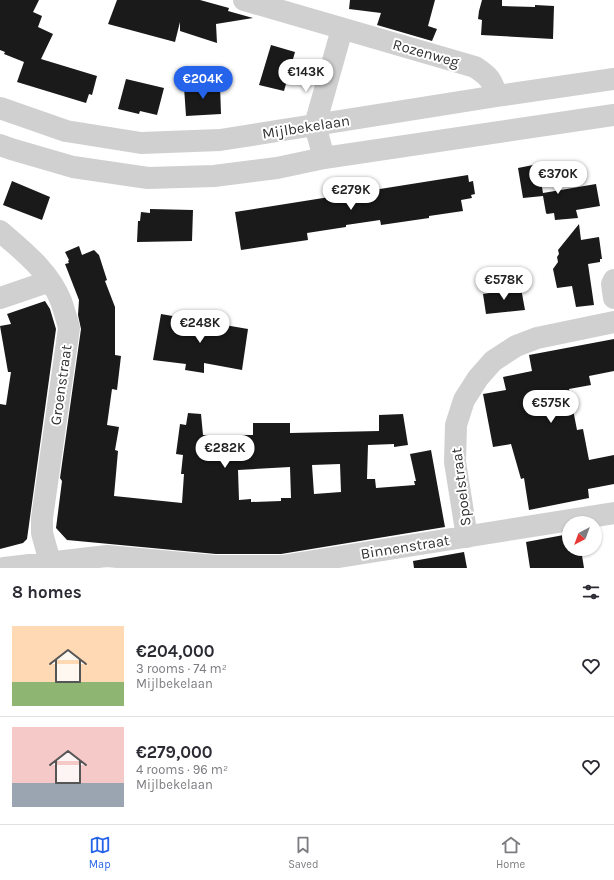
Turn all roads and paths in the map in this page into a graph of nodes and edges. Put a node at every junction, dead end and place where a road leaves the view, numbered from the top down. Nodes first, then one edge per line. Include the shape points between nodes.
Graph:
1 (244, 0) edge
2 (342, 29) junction
3 (614, 79) edge
4 (496, 96) junction
5 (0, 108) edge
6 (614, 115) edge
7 (315, 126) junction
8 (0, 145) edge
9 (324, 158) junction
10 (0, 231) edge
11 (614, 280) edge
12 (50, 281) junction
13 (0, 298) edge
14 (614, 298) edge
15 (614, 322) edge
16 (614, 513) edge
17 (467, 537) junction
18 (50, 562) junction
19 (216, 567) edge
20 (4, 568) edge

1 - 2 street, Rozenweg
2 - 4 street, Rozenweg via 475,67 487,75
2 - 7 street
3 - 4 street, Mijlbekelaan
4 - 7 street, Mijlbekelaan
5 - 7 street, Mijlbekelaan via 66,131 141,143 220,140
6 - 9 street
7 - 9 street
8 - 9 street via 73,167 148,178 214,176 277,168
10 - 12 street, Groenstraat via 33,260
11 - 14 street
12 - 13 street
12 - 18 street, Groenstraat via 61,301 69,328 42,518 42,534
15 - 17 street, Spoelstraat via 537,338 516,346 493,361 478,378 464,400 456,425 455,462
16 - 17 street, Binnenstraat
17 - 19 street, Binnenstraat via 282,566
18 - 19 street, Binnenstraat via 107,556
18 - 20 street, Binnenstraat

